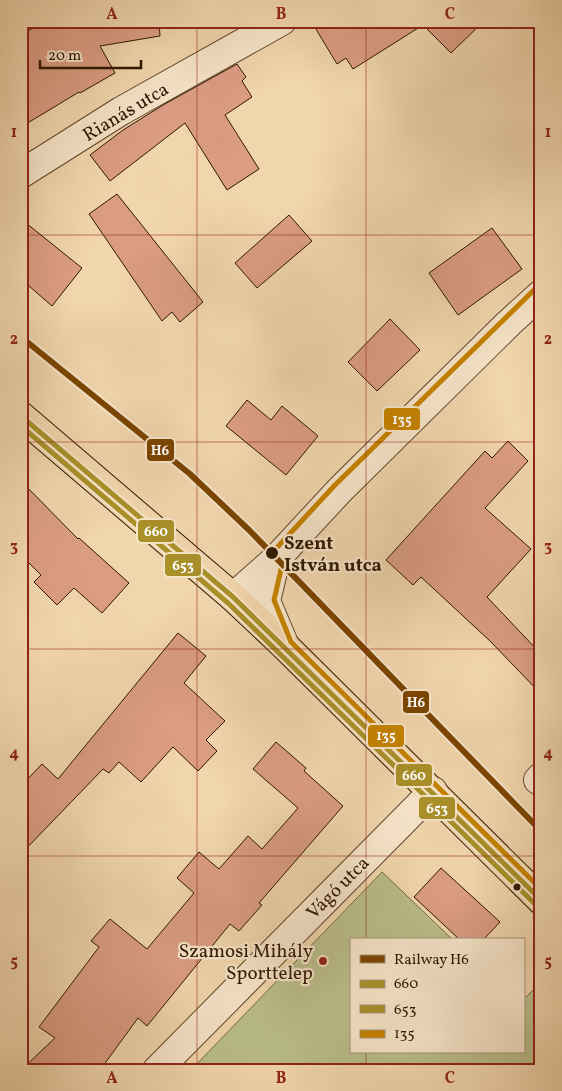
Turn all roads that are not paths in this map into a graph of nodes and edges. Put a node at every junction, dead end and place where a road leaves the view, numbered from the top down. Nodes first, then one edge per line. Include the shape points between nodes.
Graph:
1 (282, 21) edge
2 (21, 174) edge
3 (541, 294) edge
4 (21, 416) edge
5 (276, 559) junction
6 (232, 597) junction
7 (285, 646) junction
8 (433, 790) junction
9 (541, 900) edge
10 (157, 1070) edge

1 - 2 street, Rianás utca via 121,111
3 - 5 street via 340,490
4 - 6 main road
5 - 6 street
5 - 7 street via 266,600
6 - 7 main road
7 - 8 main road
8 - 9 main road
8 - 10 street, Vágó utca

